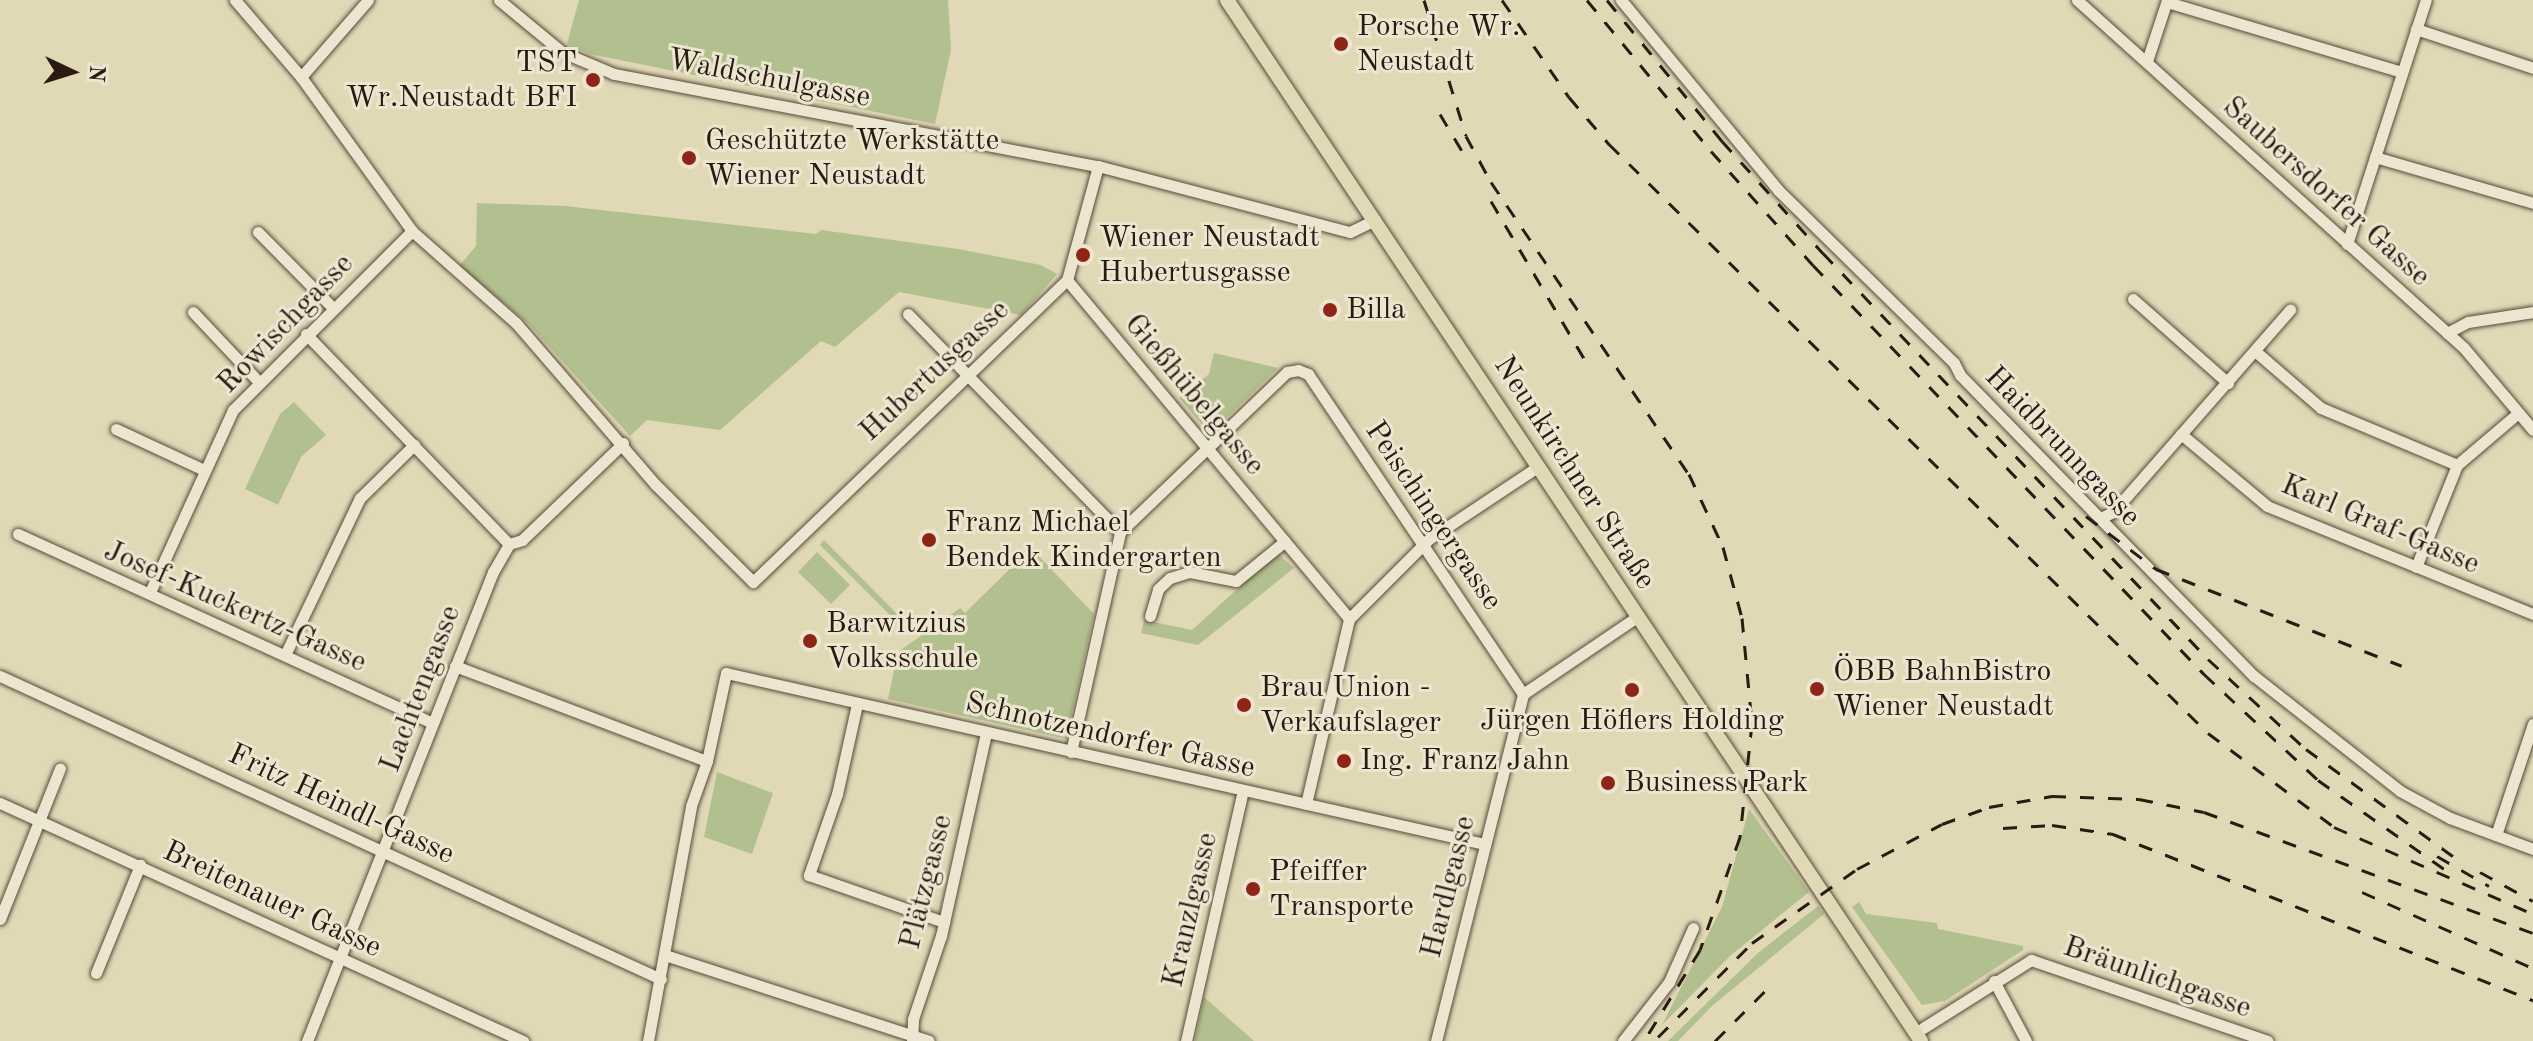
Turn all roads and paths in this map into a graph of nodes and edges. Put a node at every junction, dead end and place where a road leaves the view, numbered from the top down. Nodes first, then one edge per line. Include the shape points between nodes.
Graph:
1 (235, 0) edge
2 (368, 0) edge
3 (499, 0) edge
4 (1227, 0) edge
5 (1621, 0) edge
6 (2077, 0) edge
7 (2426, 0) edge
8 (2167, 1) edge
9 (2416, 29) junction
10 (2147, 61) junction
11 (2533, 68) edge
12 (2402, 72) junction
13 (301, 77) junction
14 (2375, 157) junction
15 (1098, 166) junction
16 (2533, 203) edge
17 (1375, 220) junction
18 (412, 231) junction
19 (258, 232) dead end
20 (2347, 244) junction
21 (1067, 280) junction
22 (2133, 299) dead end
23 (333, 308) junction
24 (2290, 310) dead end
25 (193, 312) dead end
26 (2533, 312) edge
27 (908, 314) dead end
28 (2447, 333) junction
29 (306, 334) junction
30 (2255, 351) junction
31 (968, 374) junction
32 (257, 380) junction
33 (2228, 383) junction
34 (2518, 413) junction
35 (116, 429) dead end
36 (2533, 430) edge
37 (2181, 434) junction
38 (623, 443) junction
39 (414, 445) junction
40 (1209, 446) junction
41 (2457, 465) junction
42 (1539, 466) junction
43 (204, 470) junction
44 (2101, 518) junction
45 (1120, 532) junction
46 (18, 534) dead end
47 (1285, 541) junction
48 (509, 544) junction
49 (1423, 544) junction
50 (2416, 567) junction
51 (150, 592) junction
52 (2533, 614) edge
53 (1150, 616) dead end
54 (1638, 616) junction
55 (1349, 619) junction
56 (285, 655) junction
57 (455, 666) junction
58 (0, 676) edge
59 (1523, 694) junction
60 (857, 704) junction
61 (432, 723) junction
62 (2533, 724) edge
63 (986, 733) junction
64 (1071, 752) junction
65 (707, 761) junction
66 (60, 768) dead end
67 (1243, 790) junction
68 (0, 803) edge
69 (1306, 804) junction
70 (40, 820) junction
71 (2496, 835) junction
72 (1484, 844) junction
73 (2533, 849) edge
74 (384, 850) junction
75 (140, 865) junction
76 (0, 919) edge
77 (944, 922) junction
78 (1693, 928) dead end
79 (668, 956) junction
80 (341, 957) junction
81 (2031, 960) joint
82 (96, 973) dead end
83 (661, 979) junction
84 (1994, 981) junction
85 (1926, 1037) edge
86 (912, 1038) edge
87 (307, 1041) edge
88 (523, 1041) edge
89 (648, 1041) edge
90 (929, 1041) edge
91 (1186, 1041) edge
92 (1436, 1041) edge
93 (1623, 1041) edge
94 (2026, 1041) edge
95 (2267, 1041) edge

1 - 13 street
2 - 13 street
3 - 15 street, Waldschulgasse via 562,52 614,74
4 - 17 main road, Neunkirchner Straße
5 - 44 street, Haidbrunngasse via 1778,190
6 - 10 street, Saubersdorfer Gasse
7 - 9 street
8 - 10 street
8 - 12 street
9 - 11 street
9 - 12 street
10 - 20 street, Saubersdorfer Gasse
12 - 14 street
13 - 18 street
14 - 16 street
14 - 20 street
15 - 17 street, Waldschulgasse via 1350,232
15 - 21 street
17 - 42 main road, Neunkirchner Straße
18 - 23 street, Rowischgasse
18 - 38 street via 516,323
19 - 23 street
20 - 28 street, Saubersdorfer Gasse
21 - 31 street, Hubertusgasse
21 - 40 street, Gießhübelgasse
22 - 33 street
23 - 29 street, Rowischgasse
24 - 30 street
25 - 32 street
26 - 28 street via 2468,322
27 - 31 street
28 - 34 street, Saubersdorfer Gasse
29 - 32 street, Rowischgasse
29 - 39 street
30 - 33 street
30 - 41 street via 2321,408
31 - 38 street, Hubertusgasse via 753,582 656,485
31 - 45 street
32 - 43 street, Rowischgasse via 233,410
33 - 37 street
34 - 36 street, Saubersdorfer Gasse
34 - 41 street
35 - 43 street
37 - 44 street
37 - 50 street, Karl Graf-Gasse via 2267,506
38 - 48 street via 522,540
39 - 48 street
39 - 56 street via 360,498
40 - 45 street
40 - 47 street, Gießhübelgasse
40 - 49 street, Peischingergasse via 1287,372 1308,374
41 - 50 street
42 - 49 street
42 - 54 main road, Neunkirchner Straße
43 - 51 street, Rowischgasse
44 - 71 street, Haidbrunngasse via 2254,676 2400,791
45 - 64 street
46 - 51 street, Josef-Kuckertz-Gasse
47 - 53 street via 1236,581 1190,572 1170,578 1158,589
47 - 55 street, Gießhübelgasse
48 - 57 street, Lachtengasse
49 - 55 street
49 - 59 street, Peischingergasse
50 - 52 street, Karl Graf-Gasse
51 - 56 street, Josef-Kuckertz-Gasse
54 - 59 street
54 - 85 main road, Neunkirchner Straße
55 - 69 street
56 - 61 street, Josef-Kuckertz-Gasse
57 - 61 street, Lachtengasse
57 - 65 street
58 - 74 street, Fritz Heindl-Gasse
59 - 72 street, Hardlgasse
60 - 63 street, Schnotzendorfer Gasse
60 - 65 street, Schnotzendorfer Gasse via 726,673
60 - 77 street via 837,794 809,875
61 - 74 street, Lachtengasse
62 - 71 street
63 - 64 street, Schnotzendorfer Gasse
63 - 77 street, Plätzgasse
64 - 67 street, Schnotzendorfer Gasse
65 - 79 street via 691,806 670,909
66 - 70 street
67 - 69 street, Schnotzendorfer Gasse
67 - 91 street, Kranzlgasse
68 - 70 street, Breitenauer Gasse
69 - 72 street, Schnotzendorfer Gasse
70 - 75 street, Breitenauer Gasse
70 - 76 street
71 - 73 street, Haidbrunngasse
72 - 92 street, Hardlgasse
74 - 80 street, Lachtengasse
74 - 83 street, Fritz Heindl-Gasse
75 - 80 street, Breitenauer Gasse
75 - 82 street
77 - 86 street, Plätzgasse
78 - 93 street via 1669,982
79 - 83 street
79 - 86 street
80 - 87 street, Lachtengasse
80 - 88 street, Breitenauer Gasse
81 - 84 street, Neunkirchner Straße
81 - 95 street, Bräunlichgasse
83 - 89 street
84 - 85 street, Neunkirchner Straße
84 - 94 street
86 - 90 street

